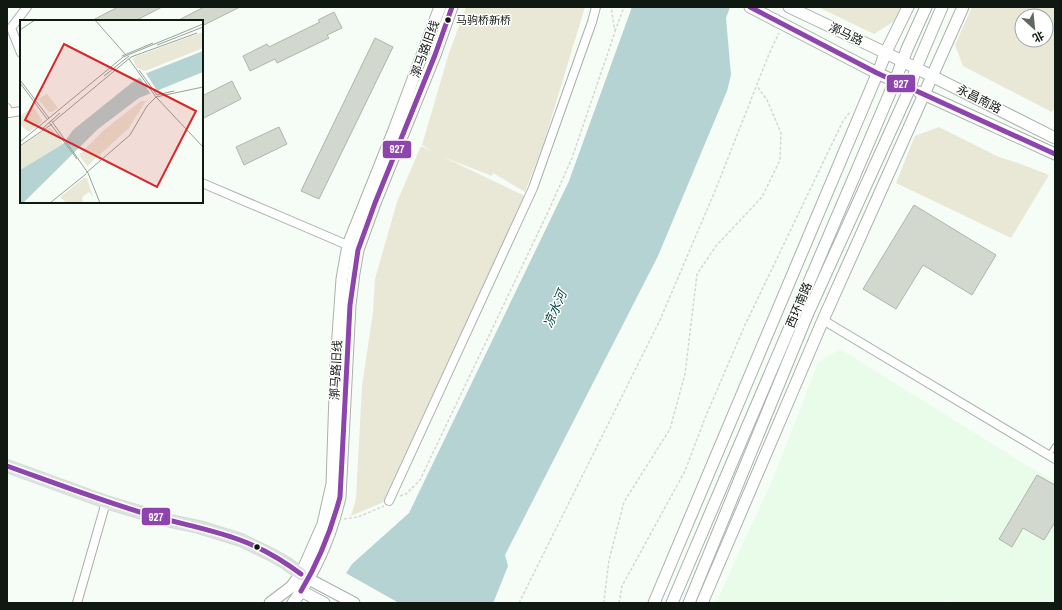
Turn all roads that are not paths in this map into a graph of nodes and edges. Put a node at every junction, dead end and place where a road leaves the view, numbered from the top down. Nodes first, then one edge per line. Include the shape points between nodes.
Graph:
1 (27, 7) edge
2 (440, 7) edge
3 (452, 7) edge
4 (596, 7) edge
5 (750, 7) edge
6 (789, 7) edge
7 (908, 7) edge
8 (926, 7) edge
9 (942, 7) edge
10 (963, 7) edge
11 (20, 50) edge
12 (886, 53) junction
13 (902, 61) junction
14 (916, 68) junction
15 (876, 73) junction
16 (933, 76) junction
17 (895, 81) junction
18 (910, 88) junction
19 (925, 94) junction
20 (7, 108) edge
21 (20, 111) edge
22 (1055, 138) edge
23 (1055, 154) edge
24 (203, 183) edge
25 (871, 214) junction
26 (348, 245) junction
27 (838, 246) junction
28 (358, 250) junction
29 (823, 320) junction
30 (773, 437) junction
31 (1055, 446) edge
32 (1052, 457) edge
33 (7, 466) edge
34 (744, 468) junction
35 (389, 501) road end
36 (106, 502) junction
37 (305, 577) junction
38 (301, 592) junction
39 (319, 601) edge
40 (77, 603) edge
41 (270, 603) edge
42 (293, 603) edge
43 (354, 603) edge
44 (654, 603) edge
45 (672, 603) edge
46 (689, 603) edge
47 (702, 603) edge

1 - 11 street via 11,28
2 - 26 main road, 漷马路旧线
3 - 28 main road, 漷马路旧线
4 - 35 street via 533,188
5 - 15 main road, 漷马路
6 - 12 main road, 漷马路
7 - 12 main road
8 - 13 main road, 西环南路
9 - 14 main road, 西环南路
10 - 16 main road
12 - 13 main road, 漷马路
12 - 15 main road
13 - 14 main road, 永昌南路
13 - 17 main road, 西环南路
14 - 16 main road, 永昌南路
14 - 18 main road, 西环南路
15 - 17 main road, 漷马路
15 - 44 main road
16 - 19 main road
16 - 22 main road, 永昌南路
17 - 18 main road, 永昌南路
17 - 45 main road, 西环南路
18 - 19 main road, 永昌南路
18 - 27 main road, 西环南路
19 - 23 main road, 永昌南路
19 - 25 main road
20 - 21 street via 9,113
24 - 26 street
25 - 27 main road
25 - 29 main road
26 - 28 street
26 - 37 main road, 漷马路旧线 via 342,279 336,364 332,484 323,524
27 - 34 main road, 西环南路
28 - 37 main road, 漷马路旧线 via 350,305 340,497 335,520 323,552
29 - 30 main road
29 - 32 street
30 - 34 main road
30 - 47 main road
31 - 32 lane
33 - 36 main road
34 - 46 main road, 西环南路
36 - 37 main road via 241,540 286,563
36 - 40 street
37 - 38 main road
37 - 41 main road
37 - 43 main road
38 - 39 main road
38 - 42 main road

